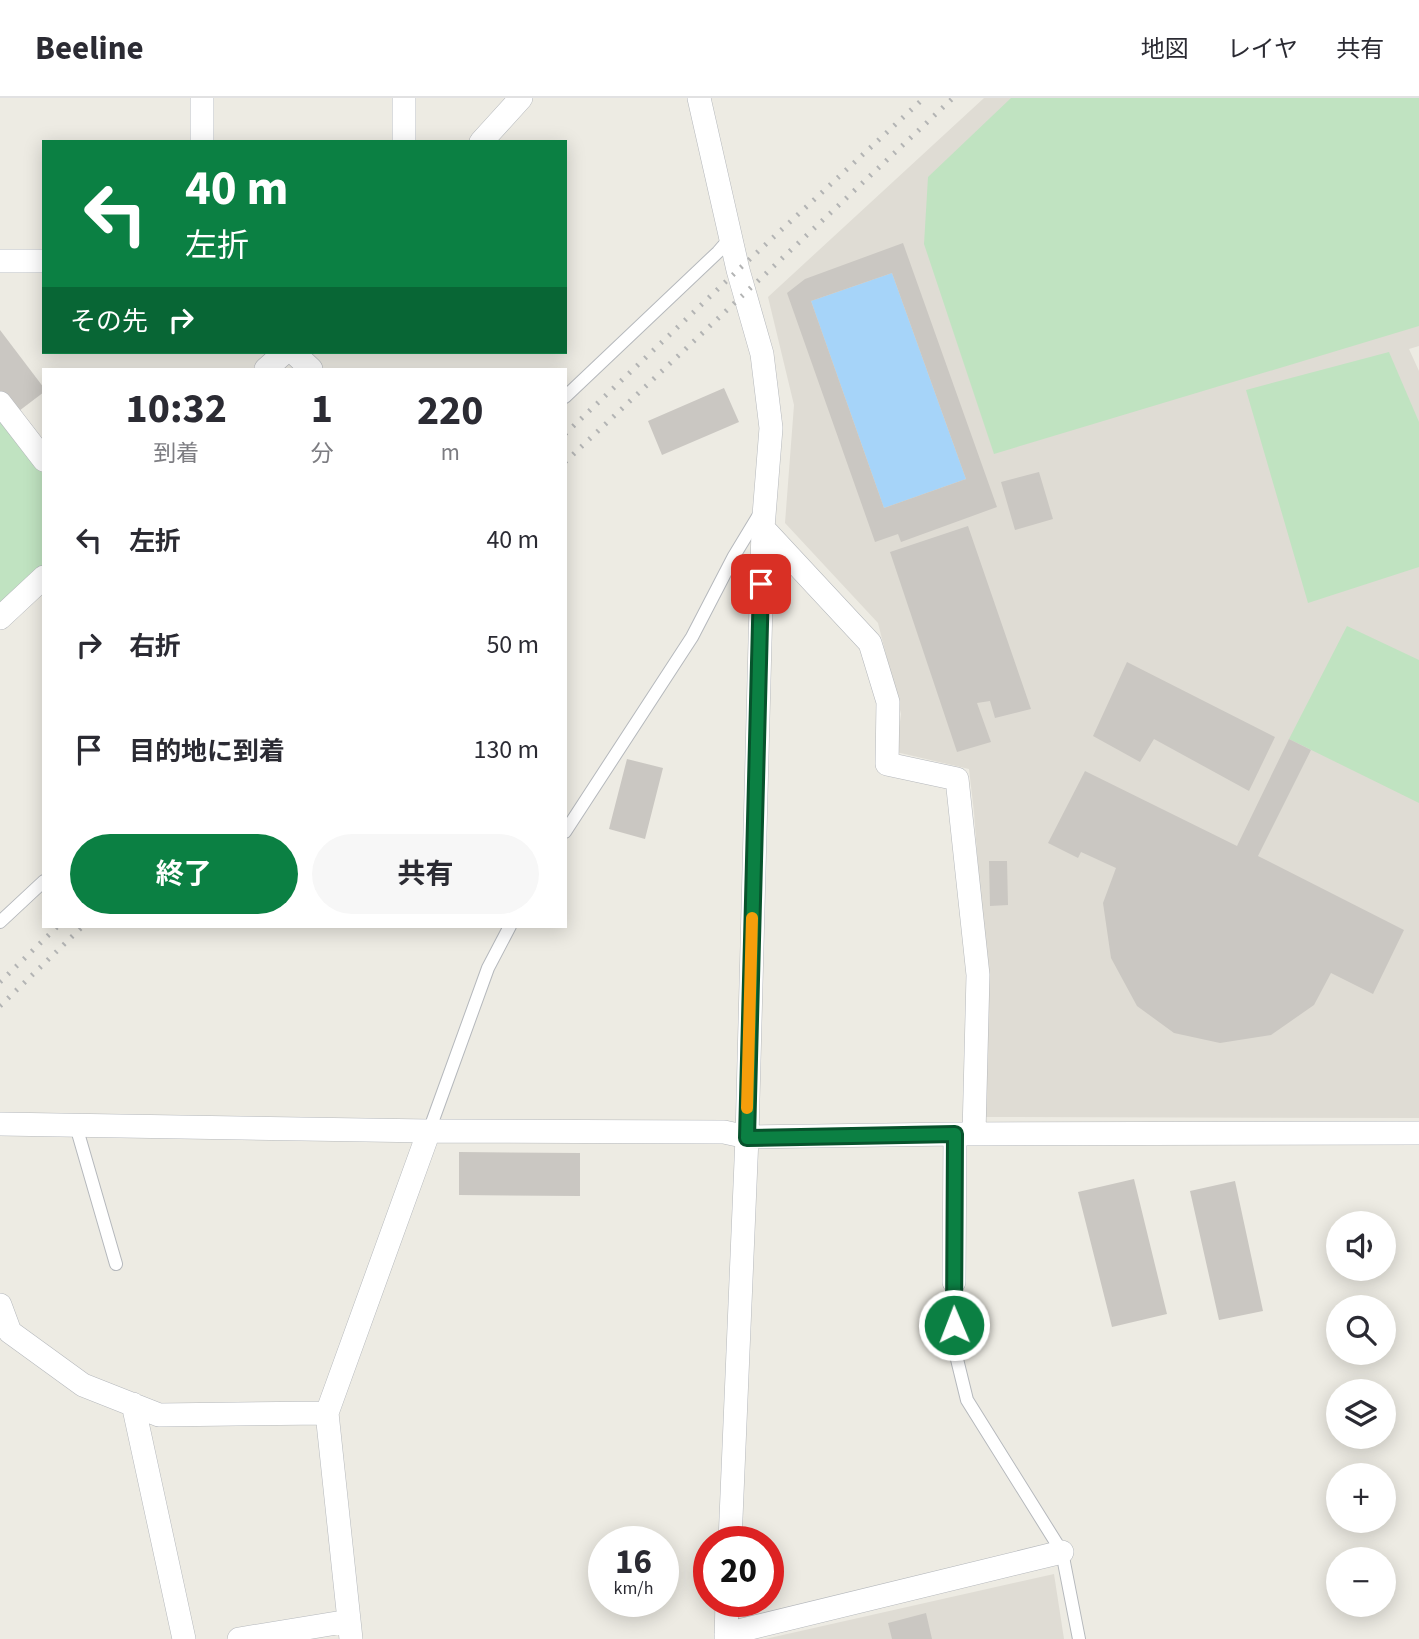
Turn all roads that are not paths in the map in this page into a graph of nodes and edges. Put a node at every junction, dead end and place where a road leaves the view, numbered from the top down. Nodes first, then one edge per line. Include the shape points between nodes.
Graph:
1 (202, 98) edge
2 (404, 98) edge
3 (521, 98) edge
4 (699, 98) edge
5 (202, 140) edge
6 (404, 140) edge
7 (483, 140) edge
8 (731, 237) junction
9 (0, 261) edge
10 (42, 261) edge
11 (283, 354) edge
12 (295, 354) edge
13 (267, 368) edge
14 (310, 368) edge
15 (567, 395) edge
16 (0, 403) edge
17 (42, 457) edge
18 (763, 519) junction
19 (42, 579) edge
20 (0, 618) edge
21 (567, 829) edge
22 (42, 883) edge
23 (0, 922) edge
24 (509, 928) edge
25 (0, 1124) edge
26 (76, 1126) junction
27 (429, 1131) junction
28 (1419, 1133) edge
29 (964, 1134) junction
30 (747, 1138) junction
31 (116, 1264) dead end
32 (954, 1282) joint
33 (0, 1305) edge
34 (132, 1404) junction
35 (327, 1413) junction
36 (731, 1526) edge
37 (1062, 1552) junction
38 (727, 1617) edge
39 (350, 1630) edge
40 (726, 1637) edge
41 (184, 1639) edge
42 (239, 1639) edge
43 (1079, 1639) edge

1 - 5 street
2 - 6 street
3 - 7 street
4 - 8 street
8 - 15 lane
8 - 18 street via 762,354 771,428
9 - 10 street
11 - 13 street
12 - 14 street
16 - 17 street
18 - 21 lane via 734,556 692,637
18 - 29 street via 870,643 888,702 887,764 957,779 978,975
18 - 30 street
19 - 20 street
22 - 23 lane
24 - 27 lane via 488,968
25 - 26 street
26 - 27 street
26 - 31 lane
27 - 30 street via 724,1132
27 - 35 street
28 - 29 street
29 - 30 street
29 - 32 street
30 - 36 street
32 - 37 lane via 954,1347 967,1400
33 - 34 street via 10,1332 83,1385
34 - 35 street via 159,1415
34 - 41 street
35 - 39 street
37 - 40 street
37 - 43 lane
38 - 40 street
39 - 42 street

